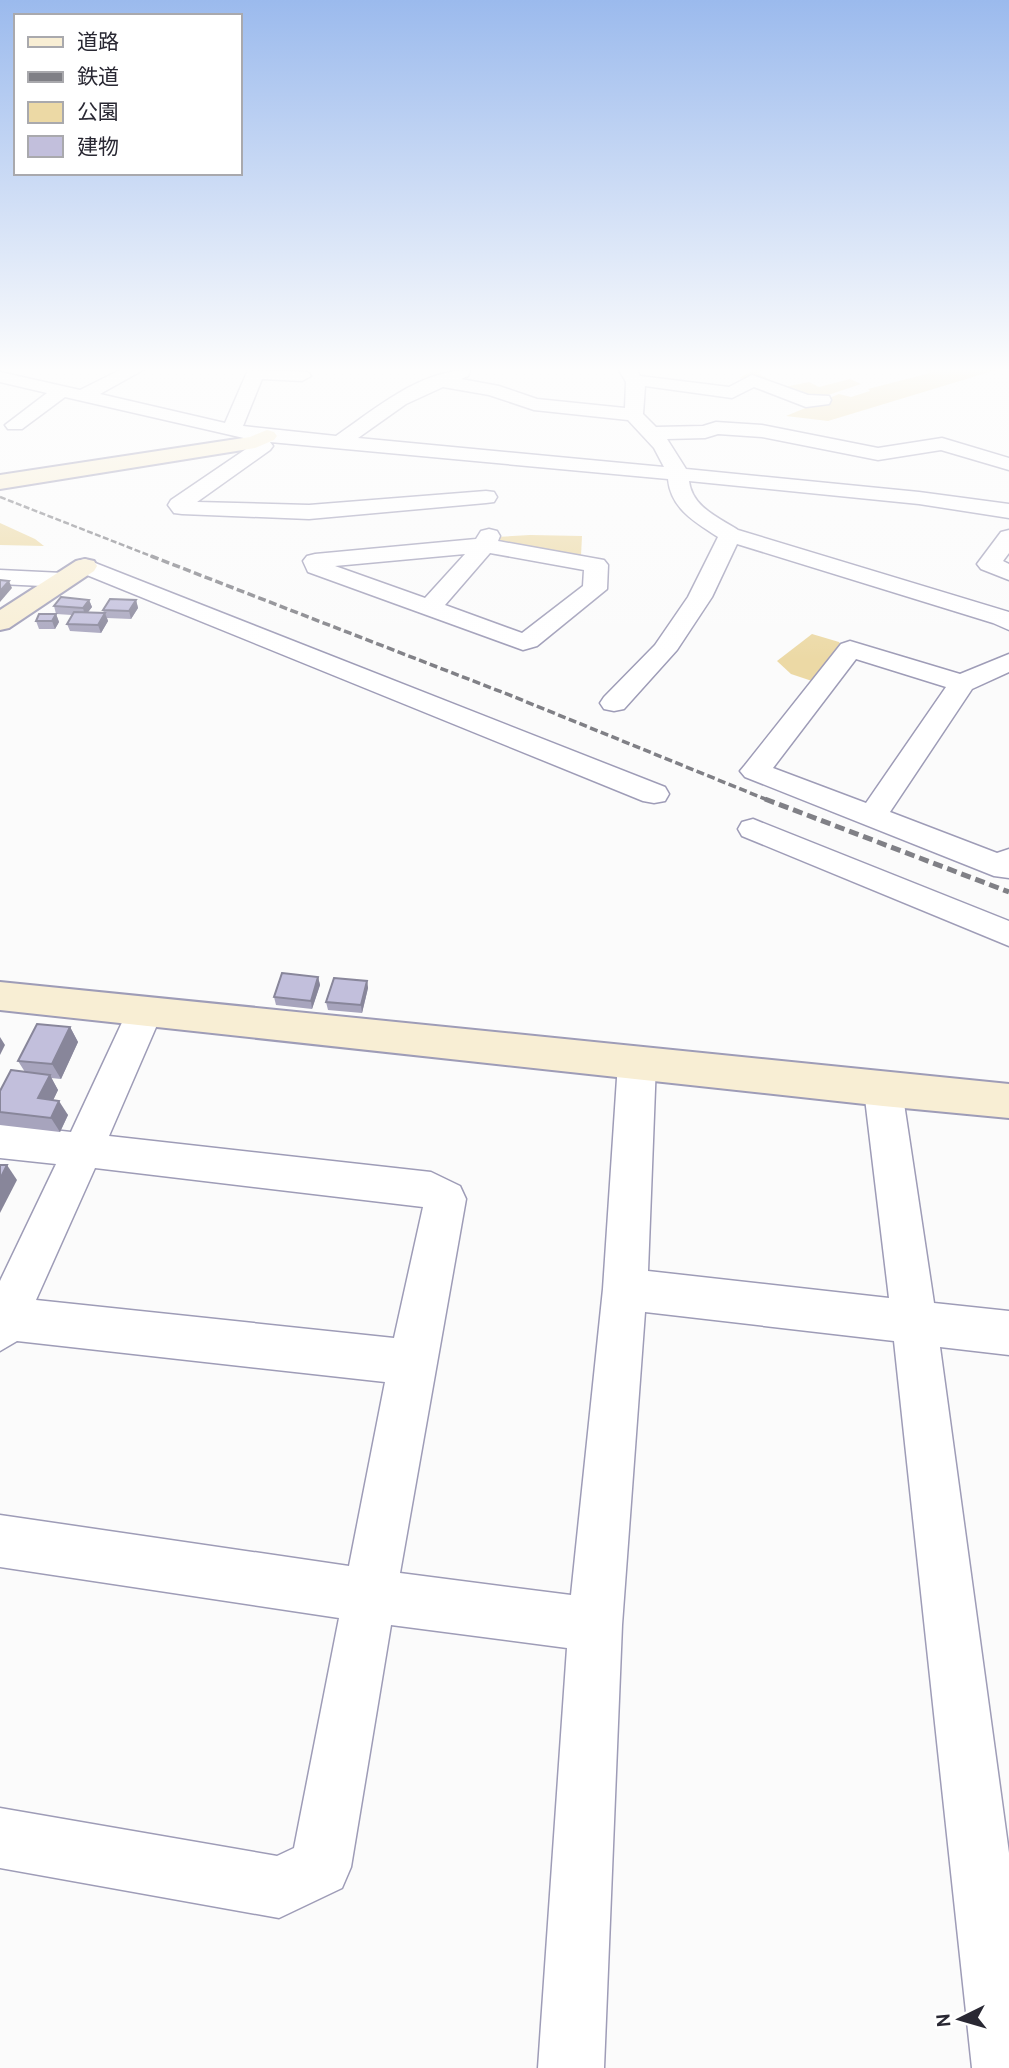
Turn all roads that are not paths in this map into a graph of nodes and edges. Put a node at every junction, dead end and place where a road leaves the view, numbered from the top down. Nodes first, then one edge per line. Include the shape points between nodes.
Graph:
1 (94, 467) edge
2 (233, 467) edge
3 (493, 467) edge
4 (610, 467) edge
5 (674, 467) edge
6 (950, 467) dead end
7 (678, 473) junction
8 (986, 478) dead end
9 (0, 482) edge
10 (485, 497) junction
11 (1009, 512) edge
12 (730, 535) junction
13 (1009, 537) edge
14 (485, 545) junction
15 (85, 566) joint
16 (1009, 573) edge
17 (0, 577) edge
18 (63, 580) junction
19 (429, 608) junction
20 (0, 622) edge
21 (1009, 623) edge
22 (1009, 662) edge
23 (962, 683) junction
24 (614, 703) dead end
25 (654, 794) dead end
26 (872, 817) junction
27 (753, 828) dead end
28 (1009, 860) edge
29 (1009, 934) edge
30 (0, 996) edge
31 (145, 1011) junction
32 (637, 1063) junction
33 (883, 1090) junction
34 (1009, 1101) edge
35 (0, 1141) edge
36 (83, 1150) junction
37 (625, 1289) junction
38 (914, 1321) junction
39 (1, 1322) edge
40 (1009, 1333) edge
41 (412, 1362) junction
42 (0, 1541) edge
43 (371, 1596) junction
44 (595, 1625) junction
45 (0, 1838) edge
46 (571, 2068) edge
47 (1005, 2068) edge

1 - 9 street
2 - 10 street via 178,505 309,512
3 - 10 street
4 - 7 street
5 - 7 street
6 - 8 street
7 - 11 street
7 - 12 street via 685,501
10 - 14 street via 491,532
12 - 21 street
12 - 24 street via 700,597 664,650
13 - 16 street via 989,564
14 - 19 street
14 - 19 street via 316,562 316,567
14 - 19 street via 596,565 595,589 523,642
15 - 18 street
15 - 25 street
17 - 18 street
18 - 20 street
22 - 23 street
23 - 26 street
23 - 26 street via 849,649 755,771
26 - 28 street via 1005,868
27 - 29 street
30 - 31 street
31 - 32 street
31 - 36 street
32 - 33 street
32 - 37 street
33 - 34 street
33 - 38 street
35 - 36 street
36 - 39 street
36 - 41 street via 431,1189 445,1199
37 - 38 street
37 - 44 street
38 - 40 street
38 - 47 street
39 - 41 street
41 - 43 street
42 - 43 street
43 - 44 street
43 - 45 street via 321,1867 279,1886
44 - 46 street

